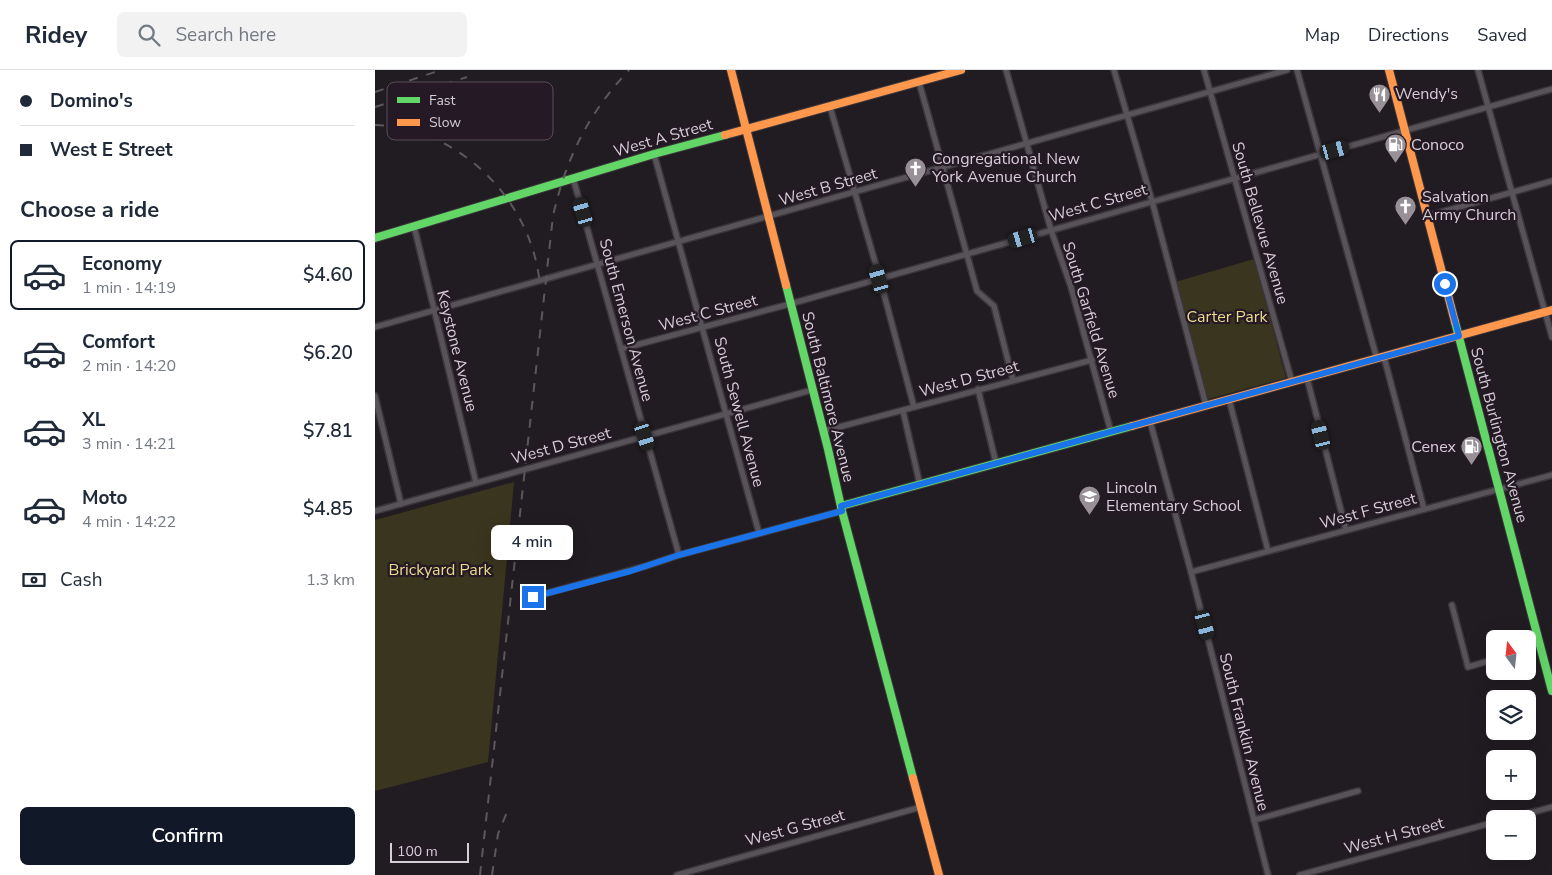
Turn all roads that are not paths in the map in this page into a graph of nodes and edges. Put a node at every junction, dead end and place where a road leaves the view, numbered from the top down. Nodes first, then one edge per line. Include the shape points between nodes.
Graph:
1 (731, 70) edge
2 (961, 70) edge
3 (1006, 70) edge
4 (1114, 70) edge
5 (1204, 70) edge
6 (1287, 70) edge
7 (1297, 70) edge
8 (1389, 70) edge
9 (1478, 70) edge
10 (919, 82) junction
11 (1552, 89) edge
12 (1210, 91) junction
13 (830, 107) junction
14 (1488, 107) junction
15 (1127, 115) junction
16 (746, 128) junction
17 (1405, 130) junction
18 (1027, 144) junction
19 (654, 154) junction
20 (1320, 154) junction
21 (942, 168) junction
22 (573, 178) junction
23 (1235, 178) junction
24 (1552, 181) edge
25 (855, 192) junction
26 (1512, 192) junction
27 (1152, 201) junction
28 (768, 216) junction
29 (1427, 216) junction
30 (414, 226) junction
31 (1051, 230) junction
32 (375, 238) edge
33 (679, 241) junction
34 (966, 254) junction
35 (598, 264) junction
36 (879, 279) junction
37 (790, 304) junction
38 (434, 311) junction
39 (1549, 311) edge
40 (375, 327) edge
41 (703, 327) junction
42 (1459, 336) junction
43 (1552, 337) edge
44 (621, 349) junction
45 (1380, 358) junction
46 (1092, 360) junction
47 (1307, 378) junction
48 (1013, 380) junction
49 (1292, 382) junction
50 (978, 389) junction
51 (812, 390) junction
52 (375, 396) edge
53 (1229, 399) junction
54 (1206, 406) junction
55 (914, 407) junction
56 (903, 411) junction
57 (726, 413) junction
58 (1150, 421) junction
59 (823, 431) junction
60 (1111, 432) junction
61 (645, 436) junction
62 (996, 463) junction
63 (1552, 475) edge
64 (476, 482) junction
65 (920, 484) junction
66 (1499, 490) junction
67 (401, 504) junction
68 (841, 508) junction
69 (1424, 509) junction
70 (375, 511) edge
71 (1345, 530) junction
72 (759, 533) junction
73 (1268, 551) junction
74 (679, 555) junction
75 (1191, 572) junction
76 (533, 597) dead end
77 (1451, 605) dead end
78 (1540, 644) junction
79 (1536, 645) edge
80 (1486, 661) edge
81 (1552, 691) edge
82 (1358, 791) dead end
83 (921, 807) junction
84 (1552, 807) edge
85 (1536, 811) edge
86 (1254, 820) junction
87 (1486, 824) edge
88 (677, 875) edge
89 (939, 875) edge
90 (1269, 875) edge
91 (1300, 875) edge

1 - 16 main road, South Baltimore Avenue
2 - 10 main road, West A Street
3 - 18 street, South Garfield Avenue
4 - 15 street
5 - 12 street, South Bellevue Avenue
6 - 12 street, West B Street
7 - 20 street
8 - 17 main road, South Burlington Avenue
9 - 14 street
10 - 13 main road, West A Street
10 - 21 street
11 - 14 street, West C Street
12 - 15 street, West B Street
12 - 23 street, South Bellevue Avenue
13 - 16 main road, West A Street
13 - 25 street
14 - 17 street, West C Street
14 - 26 street
15 - 18 street, West B Street
15 - 27 street
16 - 19 main road, West A Street
16 - 28 main road, South Baltimore Avenue
17 - 20 street, West C Street
17 - 29 main road, South Burlington Avenue
18 - 21 street, West B Street
18 - 31 street, South Garfield Avenue
19 - 22 main road, West A Street
19 - 33 street, South Sewell Avenue
20 - 23 street, West C Street
20 - 45 street
21 - 25 street, West B Street
21 - 34 street
22 - 30 main road, West A Street
22 - 35 street, South Emerson Avenue
23 - 27 street, West C Street
23 - 49 street, South Bellevue Avenue
24 - 26 street
25 - 28 street, West B Street
25 - 36 street
26 - 29 street
26 - 39 street
27 - 31 street, West C Street
27 - 54 street
28 - 33 street, West B Street
28 - 37 main road, South Baltimore Avenue
29 - 42 main road, South Burlington Avenue
30 - 32 main road, West A Street
30 - 38 street, Keystone Avenue
31 - 34 street, West C Street
31 - 46 street, South Garfield Avenue
33 - 35 street, West B Street
33 - 41 street, South Sewell Avenue
34 - 36 street, West C Street
34 - 48 street via 977,291 994,306
35 - 38 street, West B Street
35 - 44 street, South Emerson Avenue
36 - 37 street, West C Street
36 - 55 street
37 - 41 street, West C Street
37 - 51 main road, South Baltimore Avenue
38 - 40 street, West B Street
38 - 64 street, Keystone Avenue
39 - 42 main road
39 - 43 street
41 - 44 street, West C Street
41 - 57 street, South Sewell Avenue
42 - 45 main road
42 - 66 main road, South Burlington Avenue
44 - 61 street, South Emerson Avenue
45 - 47 main road
45 - 69 street
46 - 48 street, West D Street
46 - 60 street, South Garfield Avenue
47 - 49 main road
47 - 71 street
48 - 50 street, West D Street
49 - 53 main road
50 - 55 street, West D Street
50 - 62 street
51 - 57 street, West D Street
51 - 59 main road, South Baltimore Avenue
52 - 67 street
53 - 54 main road
53 - 73 street
54 - 58 main road
55 - 56 street, West D Street
56 - 59 street, West D Street
56 - 65 street
57 - 61 street, West D Street
57 - 72 street, South Sewell Avenue
58 - 60 main road
58 - 75 street, South Franklin Avenue
59 - 68 main road, South Baltimore Avenue
60 - 62 main road
61 - 64 street, West D Street
61 - 74 street, South Emerson Avenue
62 - 65 main road
63 - 66 street, West F Street
64 - 67 street, West D Street
65 - 68 main road
66 - 69 street, West F Street
66 - 78 main road, South Burlington Avenue
67 - 70 street, West D Street
68 - 72 street
68 - 83 main road, South Baltimore Avenue
69 - 71 street, West F Street
71 - 73 street, West F Street
72 - 74 street
73 - 75 street, West F Street
74 - 76 street
75 - 86 street, South Franklin Avenue
77 - 80 street via 1468,667
78 - 79 street
78 - 81 main road, South Burlington Avenue
82 - 86 street
83 - 88 street, West G Street
83 - 89 main road, South Baltimore Avenue
84 - 85 street
86 - 90 street, South Franklin Avenue
87 - 91 street, West H Street

